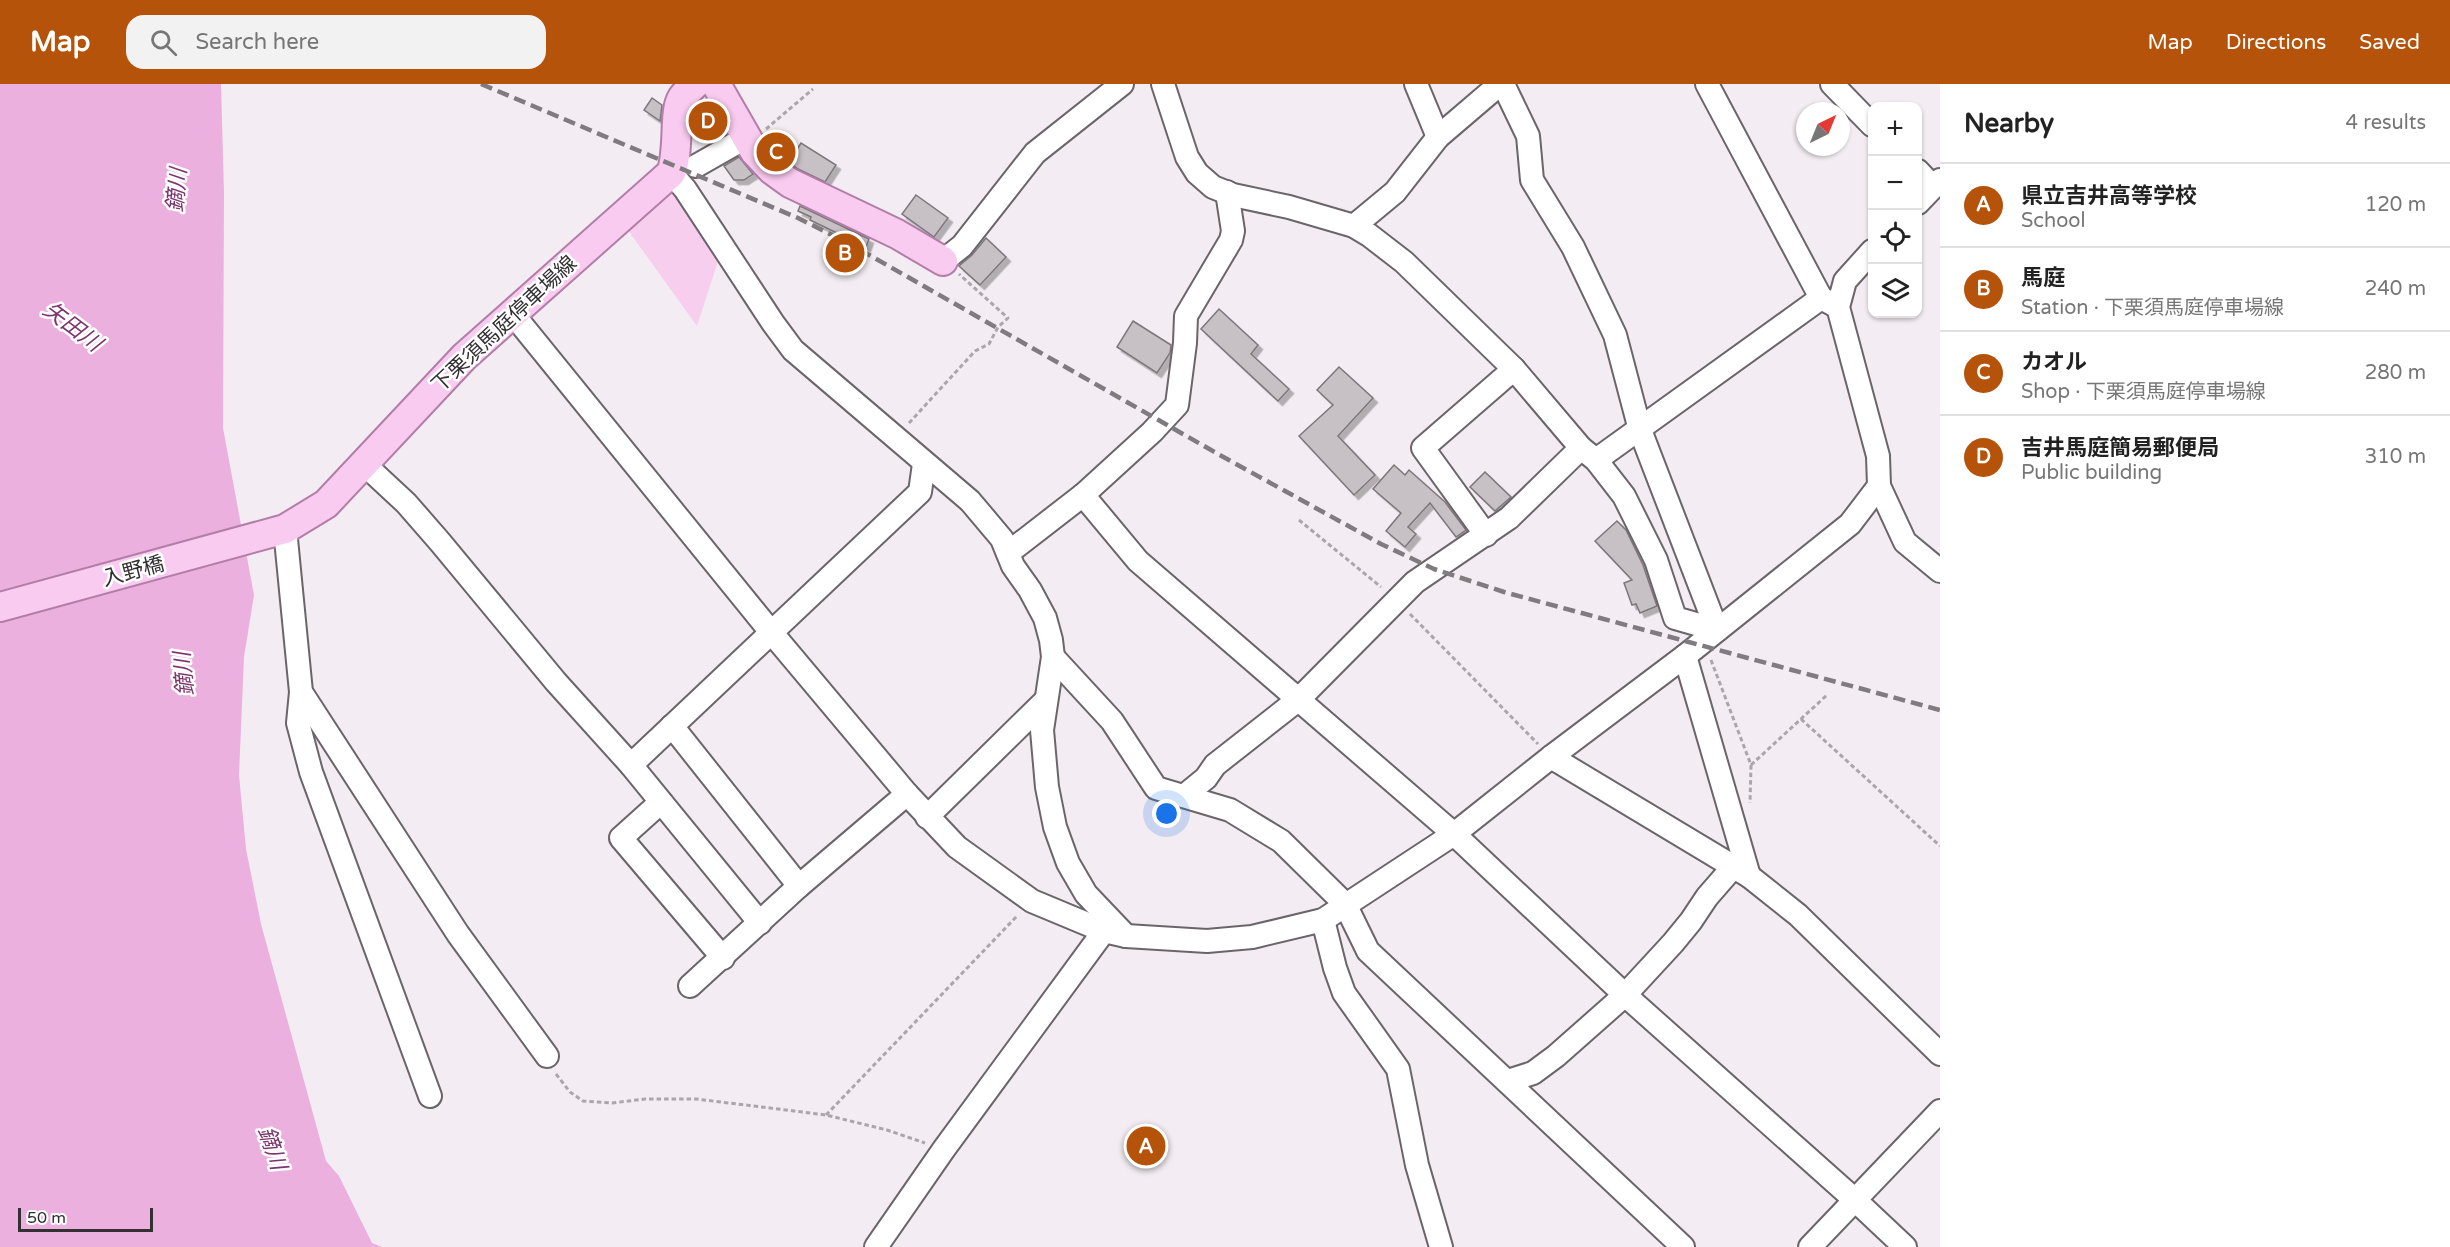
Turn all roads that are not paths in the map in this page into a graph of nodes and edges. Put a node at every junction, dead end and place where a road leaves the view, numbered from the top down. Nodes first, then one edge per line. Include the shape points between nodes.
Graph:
1 (716, 84) edge
2 (1122, 84) edge
3 (1416, 84) edge
4 (1502, 84) edge
5 (1707, 84) edge
6 (1832, 84) edge
7 (1167, 85) edge
8 (684, 89) edge
9 (1868, 121) edge
10 (1438, 137) junction
11 (748, 139) junction
12 (683, 169) junction
13 (1930, 179) edge
14 (1227, 192) junction
15 (1922, 194) edge
16 (1354, 226) junction
17 (1868, 255) edge
18 (944, 261) joint
19 (1829, 302) junction
20 (512, 313) junction
21 (1514, 369) junction
22 (1640, 430) junction
23 (1588, 454) junction
24 (364, 464) junction
25 (924, 464) junction
26 (1879, 486) junction
27 (1083, 495) junction
28 (276, 532) junction
29 (1486, 535) junction
30 (1008, 553) junction
31 (1940, 571) edge
32 (0, 607) edge
33 (1717, 630) junction
34 (771, 632) junction
35 (1685, 656) junction
36 (1053, 657) junction
37 (301, 692) junction
38 (1299, 699) junction
39 (1045, 701) junction
40 (672, 726) junction
41 (1551, 757) junction
42 (631, 765) junction
43 (907, 794) junction
44 (1184, 796) junction
45 (661, 802) junction
46 (927, 818) junction
47 (1454, 834) junction
48 (1742, 871) junction
49 (800, 886) junction
50 (1346, 904) junction
51 (1323, 920) junction
52 (760, 923) junction
53 (1115, 933) junction
54 (723, 958) junction
55 (690, 986) dead end
56 (1624, 995) junction
57 (1940, 1054) edge
58 (547, 1056) road end
59 (1508, 1081) junction
60 (430, 1096) dead end
61 (1940, 1111) edge
62 (1855, 1200) junction
63 (876, 1247) edge
64 (1441, 1247) edge
65 (1683, 1247) edge
66 (1810, 1247) edge
67 (1905, 1247) edge

1 - 11 main road
2 - 18 street via 1035,153 962,246
3 - 10 street
4 - 10 street
4 - 22 street via 1528,136 1533,180 1572,247 1615,335
5 - 19 street
6 - 9 street
7 - 14 street via 1187,158 1213,187
8 - 12 main road via 678,107 678,147
10 - 16 street via 1395,192
11 - 12 street
11 - 18 main road via 772,170 790,183
12 - 20 main road, 下栗須馬庭停車場線
12 - 25 street via 685,189 793,350
13 - 15 street
14 - 16 street
14 - 27 street via 1231,240 1186,316 1177,405
16 - 21 street via 1404,262
17 - 19 street
19 - 22 street
19 - 26 street via 1878,456
20 - 24 main road, 下栗須馬庭停車場線 via 464,357
20 - 34 street
21 - 23 street
21 - 29 street via 1423,448
22 - 23 street
22 - 33 street
23 - 29 street
23 - 33 street via 1630,507 1656,560 1675,618
24 - 28 main road, 下栗須馬庭停車場線 via 326,504
24 - 42 street via 406,503
25 - 30 street via 976,508 1002,539
25 - 34 street via 920,492
26 - 31 street via 1905,542
26 - 33 street via 1850,524
27 - 30 street
27 - 38 street via 1138,561
28 - 32 main road, 入野橋
28 - 37 street
29 - 38 street via 1415,582
30 - 36 street via 1045,618
33 - 35 street
34 - 40 street
34 - 43 street
35 - 41 street
35 - 48 street
36 - 39 street
36 - 44 street via 1112,721 1156,788
37 - 58 street via 458,934
37 - 60 street via 298,723 311,772
38 - 44 street via 1215,765
38 - 47 street
39 - 46 street
39 - 53 street via 1043,758 1055,827 1068,863
40 - 42 street
40 - 49 street
41 - 47 street
41 - 48 street
42 - 45 street
43 - 46 street
43 - 49 street
44 - 50 street via 1230,810 1281,841
45 - 52 street
45 - 54 street via 621,838
46 - 53 street via 957,848 1032,901
47 - 50 street
47 - 56 street
48 - 56 street via 1707,897 1679,936
48 - 57 street via 1798,915
49 - 52 street
50 - 51 street
50 - 59 street via 1368,951
51 - 53 street via 1252,937 1218,940
51 - 64 street via 1344,993 1398,1069 1417,1165
52 - 54 street
53 - 63 street via 944,1149
54 - 55 street
56 - 59 street via 1556,1056 1533,1072
56 - 62 street
59 - 65 street
61 - 62 street
62 - 66 street
62 - 67 street

